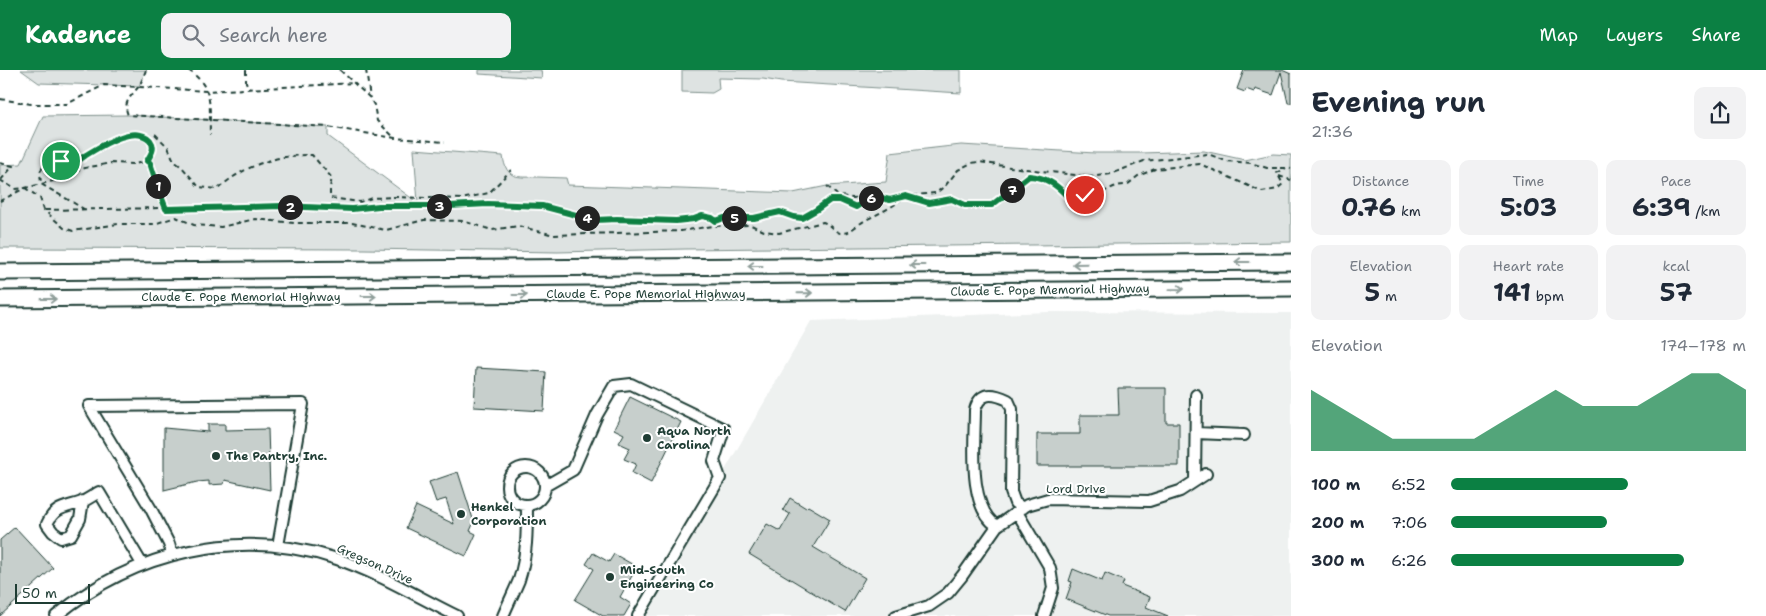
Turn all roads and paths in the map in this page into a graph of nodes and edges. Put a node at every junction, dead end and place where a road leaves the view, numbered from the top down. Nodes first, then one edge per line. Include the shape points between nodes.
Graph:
1 (146, 70) edge
2 (188, 70) edge
3 (246, 70) edge
4 (340, 70) edge
5 (366, 70) edge
6 (355, 83) junction
7 (139, 86) junction
8 (249, 89) junction
9 (208, 91) junction
10 (370, 98) junction
11 (0, 99) edge
12 (209, 120) junction
13 (155, 134) dead end
14 (210, 135) dead end
15 (395, 138) junction
16 (445, 142) dead end
17 (147, 161) junction
18 (0, 163) edge
19 (1286, 168) junction
20 (1291, 169) edge
21 (511, 170) dead end
22 (1279, 176) junction
23 (0, 180) edge
24 (1291, 180) edge
25 (41, 184) junction
26 (827, 186) dead end
27 (25, 188) junction
28 (873, 196) junction
29 (906, 196) junction
30 (0, 201) edge
31 (84, 209) junction
32 (166, 209) junction
33 (44, 210) junction
34 (1291, 262) edge
35 (0, 272) edge
36 (1291, 288) edge
37 (0, 299) edge
38 (1196, 395) dead end
39 (1196, 433) junction
40 (1244, 435) dead end
41 (1206, 474) dead end
42 (1195, 481) junction
43 (545, 486) junction
44 (83, 501) dead end
45 (527, 506) junction
46 (1020, 510) junction
47 (996, 526) junction
48 (278, 546) junction
49 (172, 554) junction
50 (142, 564) junction
51 (56, 616) edge
52 (457, 616) edge
53 (503, 616) edge
54 (638, 616) edge
55 (896, 616) edge
56 (1044, 616) edge

1 - 7 path
2 - 9 path
3 - 8 path
4 - 6 path
5 - 10 path
6 - 8 path
6 - 10 path
7 - 9 path
7 - 11 path via 104,85 67,104 31,104
7 - 12 path via 126,102 128,115
8 - 9 path
9 - 12 path
10 - 15 path via 377,121
12 - 14 path
12 - 15 path via 328,127
13 - 21 path via 168,147 174,161 199,187 218,189 252,167 295,154 312,155 332,178 330,198 343,201 394,197 461,199 489,194
15 - 16 path
17 - 25 path via 135,164 111,162
17 - 25 path via 153,150 148,138 141,134 125,135 76,162 45,163 40,172
17 - 32 path
18 - 23 path via 13,166
19 - 20 path
19 - 22 path via 1277,173
19 - 29 path via 1226,161 1208,154 1144,161 1111,174 1091,177 971,162 958,170 936,193
22 - 24 path
22 - 29 path via 1284,184 1278,189 1262,192 1200,164 1155,169 1127,185 1118,184 1092,195 1067,196 1052,182 1029,176 992,205 965,205 952,199 929,203
23 - 27 path via 15,189
25 - 27 path
25 - 31 path
26 - 28 path via 837,195 852,198
27 - 30 path
27 - 33 path via 40,198
28 - 29 path via 890,200
28 - 32 path via 856,207 840,200 830,200 802,218 780,212 716,221 702,216 676,221 595,220 542,206 488,204 352,209 282,206
29 - 33 path via 849,232 842,233 824,222 779,233 751,225 554,235 518,226 492,230 463,220 424,220 386,230 352,222 294,223 255,219 221,227 194,225 176,217 154,224 118,224 73,231 64,228
31 - 32 path
31 - 33 path
34 -> 35 highway, Claude E. Pope Memorial Highway
37 -> 36 highway, Claude E. Pope Memorial Highway
38 - 39 street
39 - 40 street
39 - 42 street
41 - 42 street, Lord Drive
42 - 46 street, Lord Drive via 1180,491 1149,501 1048,499
43 - 45 street via 538,502
43 - 45 street via 541,475 531,468 513,472 507,484 510,496
43 - 54 street via 573,470 597,415 614,386 631,384 724,429 714,461 720,478
44 - 50 street via 99,492
45 - 53 street via 527,537 522,567
46 - 47 street, Lord Drive
46 - 47 street via 1011,492 1012,409 1008,400 996,395 984,396 975,410 976,487 980,503 990,522
46 - 56 street via 1050,568 1053,588
47 - 55 street, Lord Drive via 948,593 929,606
48 - 49 street, Gregson Drive via 210,547
48 - 49 street via 304,404 89,406 151,509
48 - 52 street, Gregson Drive via 346,563
49 - 50 street, Gregson Drive
50 - 51 street, Gregson Drive via 97,586

